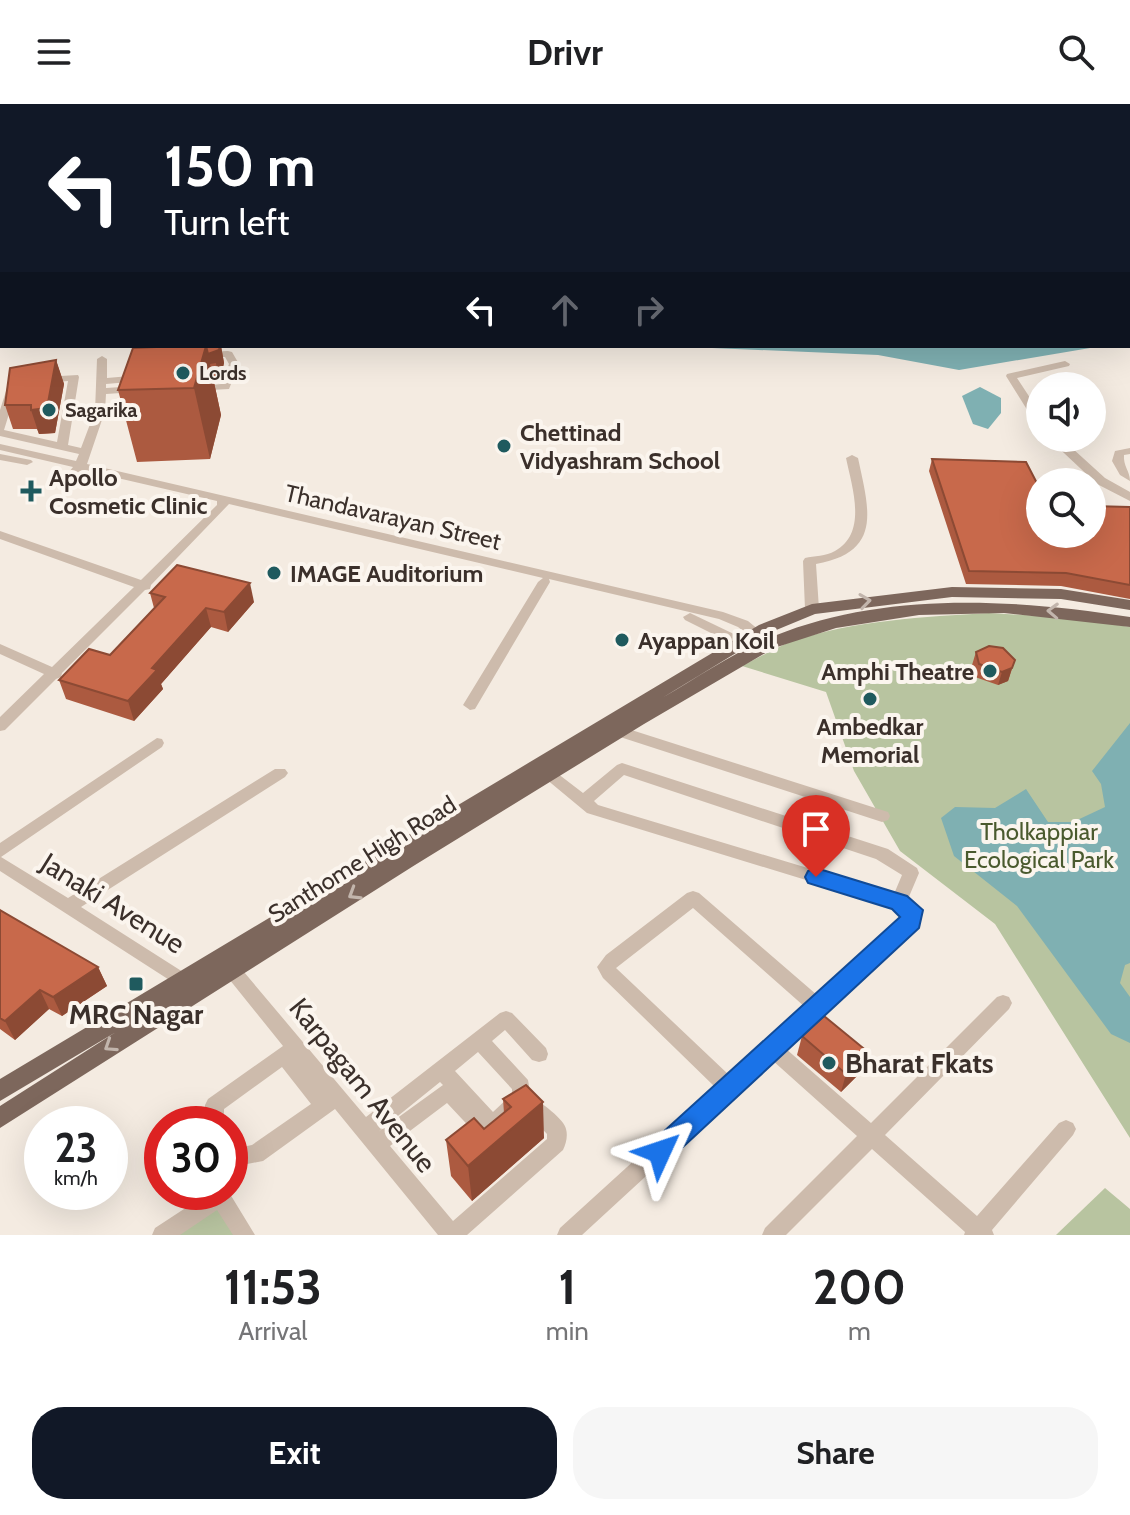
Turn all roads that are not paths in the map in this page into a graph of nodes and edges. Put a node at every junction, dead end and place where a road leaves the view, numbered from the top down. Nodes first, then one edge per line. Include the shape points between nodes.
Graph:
1 (195, 355) edge
2 (102, 359) dead end
3 (1065, 364) dead end
4 (1029, 372) edge
5 (1026, 373) edge
6 (37, 380) edge
7 (22, 382) edge
8 (145, 382) edge
9 (74, 383) junction
10 (103, 383) junction
11 (183, 390) edge
12 (1026, 400) edge
13 (0, 430) edge
14 (0, 447) edge
15 (62, 447) junction
16 (1130, 451) edge
17 (1069, 452) edge
18 (0, 457) edge
19 (852, 458) dead end
20 (81, 463) junction
21 (1130, 477) edge
22 (1130, 497) edge
23 (223, 503) junction
24 (0, 535) edge
25 (413, 548) junction
26 (544, 582) junction
27 (145, 586) junction
28 (1130, 605) edge
29 (812, 609) junction
30 (1130, 622) edge
31 (756, 642) junction
32 (0, 649) edge
33 (56, 674) junction
34 (470, 705) dead end
35 (0, 726) edge
36 (619, 731) junction
37 (157, 743) dead end
38 (280, 773) dead end
39 (548, 774) junction
40 (582, 802) junction
41 (882, 816) dead end
42 (0, 851) edge
43 (0, 863) edge
44 (899, 902) junction
45 (69, 906) junction
46 (226, 963) junction
47 (188, 985) junction
48 (1003, 1003) dead end
49 (819, 1008) junction
50 (479, 1040) junction
51 (774, 1050) junction
52 (290, 1051) junction
53 (539, 1054) dead end
54 (441, 1069) junction
55 (730, 1089) junction
56 (0, 1091) edge
57 (331, 1102) junction
58 (215, 1106) edge
59 (0, 1118) edge
60 (1066, 1129) dead end
61 (869, 1135) junction
62 (370, 1137) junction
63 (248, 1155) edge
64 (979, 1233) edge
65 (162, 1235) edge
66 (245, 1235) edge
67 (451, 1235) edge
68 (567, 1235) edge
69 (772, 1235) edge

1 - 11 street via 223,353 234,364 227,385
2 - 10 street
3 - 4 street
5 - 12 street via 1011,376
6 - 9 street via 72,376
7 - 13 street via 9,391
8 - 10 street
9 - 10 street
9 - 15 street
10 - 20 street
13 - 15 street
14 - 20 street, Thandavarayan Street
15 - 20 street
16 - 21 street via 1119,453 1117,460
17 - 22 street via 1101,481
18 - 20 street, Thandavarayan Street
19 - 29 street via 862,523 843,553 809,561
20 - 23 street, Thandavarayan Street
23 - 25 street, Thandavarayan Street
23 - 27 street
24 - 27 street
25 - 26 street, Thandavarayan Street
25 - 31 street, Thandavarayan Street via 723,616
26 - 31 street, Thandavarayan Street via 702,620
26 - 34 street
27 - 33 street
29 -> 28 main road via 884,598 995,592 1061,594
29 - 31 main road
30 -> 31 main road via 1067,611 915,612 838,622
31 - 36 main road, Santhome High Road
31 - 46 main road, Santhome High Road
32 - 33 street
33 - 35 street
36 - 39 main road, Santhome High Road
36 - 41 street
37 - 42 street
38 - 45 street
39 - 40 street
39 -> 46 main road, Santhome High Road
40 - 44 street
40 - 44 street via 622,769 882,854 911,873
43 - 45 street, Janaki Avenue
44 - 49 street via 912,910 911,921
45 - 47 street, Janaki Avenue
46 - 47 main road, Santhome High Road
46 - 52 street, Karpagam Avenue
47 - 56 main road, Santhome High Road
47 -> 59 main road, Santhome High Road
48 - 61 street
49 - 51 street
49 - 55 street via 693,898 612,960 606,967 609,973
50 - 53 street via 506,1019
50 - 54 street
50 - 54 street via 521,1086 522,1098 496,1121 486,1120
51 - 55 street
51 - 61 street
52 - 57 street, Karpagam Avenue
52 - 58 street
54 - 62 street
55 - 68 street
57 - 62 street, Karpagam Avenue
57 - 63 street
60 - 64 street
61 - 64 street
61 - 69 street
62 - 67 street, Karpagam Avenue
62 - 67 street via 446,1093 483,1130 529,1105 557,1130 556,1143
65 - 66 street via 217,1199

